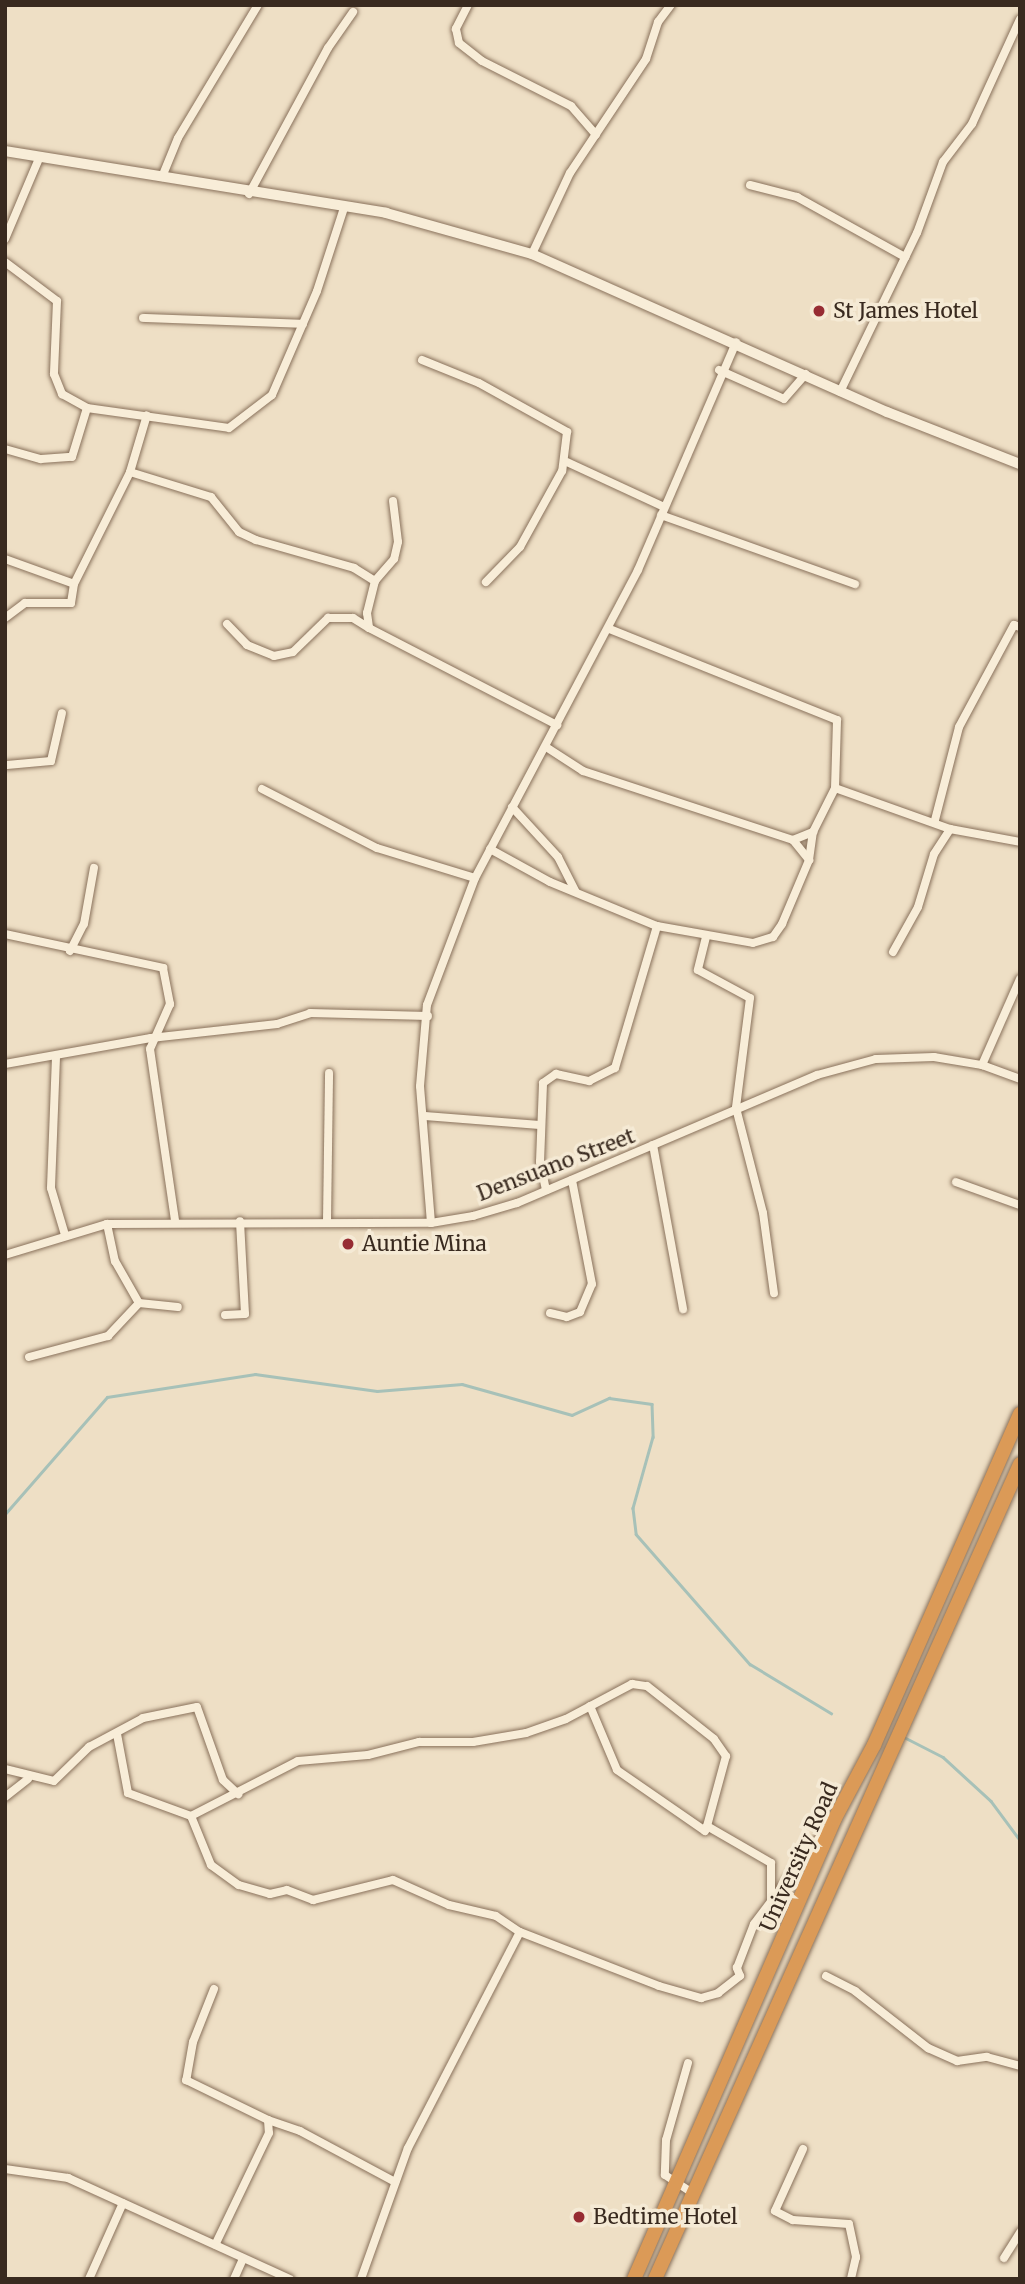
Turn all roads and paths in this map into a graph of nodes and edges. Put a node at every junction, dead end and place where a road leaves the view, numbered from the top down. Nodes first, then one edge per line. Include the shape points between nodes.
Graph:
1 (258, 5) edge
2 (468, 5) edge
3 (671, 5) edge
4 (354, 12) dead end
5 (1020, 19) edge
6 (596, 135) junction
7 (5, 151) edge
8 (40, 156) junction
9 (162, 177) junction
10 (750, 185) dead end
11 (249, 194) junction
12 (344, 208) junction
13 (5, 239) edge
14 (532, 254) junction
15 (905, 257) junction
16 (5, 262) edge
17 (143, 318) dead end
18 (303, 324) junction
19 (736, 342) junction
20 (422, 360) dead end
21 (719, 370) junction
22 (806, 374) junction
23 (840, 392) junction
24 (87, 408) junction
25 (147, 415) junction
26 (5, 449) edge
27 (567, 462) junction
28 (1020, 464) edge
29 (130, 472) junction
30 (393, 501) dead end
31 (662, 511) junction
32 (5, 559) edge
33 (375, 582) junction
34 (486, 582) dead end
35 (74, 584) junction
36 (855, 584) dead end
37 (5, 618) edge
38 (227, 624) dead end
39 (1020, 626) edge
40 (369, 628) junction
41 (609, 629) junction
42 (62, 713) dead end
43 (557, 725) junction
44 (546, 747) junction
45 (6, 765) edge
46 (835, 788) junction
47 (262, 789) dead end
48 (512, 807) junction
49 (935, 820) junction
50 (950, 830) junction
51 (813, 832) junction
52 (793, 840) junction
53 (1020, 842) edge
54 (490, 849) junction
55 (809, 860) junction
56 (94, 868) dead end
57 (475, 878) junction
58 (578, 894) junction
59 (657, 926) junction
60 (5, 934) edge
61 (706, 937) junction
62 (70, 951) junction
63 (893, 952) dead end
64 (1020, 979) edge
65 (428, 1016) junction
66 (151, 1038) junction
67 (56, 1057) junction
68 (5, 1064) edge
69 (982, 1065) junction
70 (330, 1073) dead end
71 (1020, 1080) edge
72 (736, 1108) junction
73 (425, 1116) junction
74 (540, 1125) junction
75 (653, 1145) junction
76 (572, 1180) junction
77 (956, 1182) dead end
78 (546, 1190) junction
79 (1020, 1205) edge
80 (175, 1220) junction
81 (240, 1221) junction
82 (327, 1221) junction
83 (431, 1223) junction
84 (107, 1224) junction
85 (65, 1235) junction
86 (5, 1255) edge
87 (774, 1293) dead end
88 (139, 1303) junction
89 (178, 1307) dead end
90 (683, 1309) dead end
91 (550, 1313) dead end
92 (225, 1315) dead end
93 (29, 1357) dead end
94 (1020, 1414) edge
95 (1020, 1464) edge
96 (590, 1706) junction
97 (117, 1734) junction
98 (5, 1769) edge
99 (28, 1779) junction
100 (238, 1794) junction
101 (5, 1797) edge
102 (191, 1816) junction
103 (835, 1818) junction
104 (707, 1826) junction
105 (771, 1900) junction
106 (520, 1932) junction
107 (826, 1976) dead end
108 (214, 1989) dead end
109 (688, 2063) dead end
110 (1020, 2066) edge
111 (268, 2120) junction
112 (803, 2149) dead end
113 (5, 2169) edge
114 (395, 2182) junction
115 (676, 2185) junction
116 (695, 2194) junction
117 (123, 2203) junction
118 (1020, 2232) edge
119 (215, 2245) junction
120 (1004, 2258) dead end
121 (243, 2259) junction
122 (89, 2279) edge
123 (234, 2279) edge
124 (290, 2279) edge
125 (361, 2279) edge
126 (635, 2279) edge
127 (655, 2279) edge
128 (851, 2279) edge

1 - 9 street via 178,138
2 - 6 street via 456,29 459,43 482,61 571,106
3 - 6 street via 658,22 646,59
4 - 11 street via 328,48
5 - 15 street via 972,124 943,162
6 - 14 street via 570,173
7 - 8 street
8 - 9 street
8 - 13 street
9 - 11 street
10 - 15 street via 797,197
11 - 12 street
12 - 14 street via 386,213
12 - 18 street
14 - 19 street
15 - 23 street
16 - 24 street via 57,301 54,374 62,394
17 - 18 street
18 - 25 street via 272,395 229,428
19 - 21 street
19 - 22 street
20 - 27 street via 564,427
21 - 22 street via 784,399
21 - 31 street
22 - 23 street
23 - 28 street
24 - 25 street
24 - 26 street via 72,457 41,458
25 - 29 street
27 - 31 street
27 - 34 street via 520,547
29 - 33 street via 211,497 239,532 256,540 354,568
29 - 35 street
30 - 33 street via 399,528 394,559
31 - 36 street
31 - 41 street
32 - 35 street
33 - 40 street via 367,613
35 - 37 street via 71,603 25,603
38 - 40 street via 247,645 274,656 293,652 328,618 353,618
39 - 49 street via 1014,625 959,727
40 - 43 street
41 - 43 street
41 - 46 street via 837,720
42 - 45 street via 51,761
43 - 44 street
44 - 48 street
44 - 52 street via 583,771
46 - 49 street
46 - 51 street
47 - 57 street via 377,848
48 - 54 street
48 - 58 street via 558,857
49 - 50 street
50 - 53 street
50 - 63 street via 934,854 918,907
51 - 52 street
51 - 55 street
52 - 55 street
54 - 57 street
54 - 58 street
55 - 61 street via 773,937 753,943
56 - 62 street via 84,924
57 - 65 street
58 - 59 street
59 - 61 street
59 - 74 street via 615,1069 589,1081 567,1074 546,1077
60 - 62 street
61 - 72 street via 698,970 750,998
62 - 66 street via 163,968 170,1004
64 - 69 street
65 - 66 street via 310,1013 277,1024
65 - 73 street via 419,1086
66 - 67 street
66 - 80 street
67 - 68 street
67 - 85 street via 51,1188
69 - 71 street, Densuano Street
69 - 72 street, Densuano Street via 934,1057 876,1059 817,1075
70 - 82 street
72 - 75 street, Densuano Street
72 - 87 street via 763,1213
73 - 74 street
73 - 83 street
74 - 78 street
75 - 76 street, Densuano Street
75 - 90 street
76 - 78 street, Densuano Street
76 - 91 street via 592,1284 580,1312 567,1317
77 - 79 street
78 - 83 street, Densuano Street via 473,1216
80 - 81 street, Densuano Street
80 - 84 street, Densuano Street
81 - 82 street, Densuano Street
81 - 92 street via 245,1314
82 - 83 street, Densuano Street
84 - 85 street, Densuano Street
84 - 88 street via 115,1261
85 - 86 street, Densuano Street
88 - 89 street
88 - 93 street via 108,1336
94 - 103 highway, University Road via 874,1745
95 - 116 highway, University Road
96 - 100 street via 526,1732 473,1742 419,1742 368,1755 298,1761
96 - 104 street via 617,1770 705,1831
96 - 104 street via 632,1684 647,1686 714,1739 726,1756 726,1768 712,1799
97 - 99 street via 89,1747 54,1781
97 - 100 street via 143,1718 197,1707 223,1780
97 - 102 street via 128,1793
98 - 99 street
99 - 101 street
100 - 102 street
102 - 106 street via 211,1864 239,1885 270,1894 287,1891 313,1900 393,1880 449,1905 496,1916
103 - 105 street
103 - 115 highway, University Road
104 - 105 street via 771,1863
105 - 106 street via 747,1940 740,1976 732,1986 701,1998
106 - 114 street via 443,2075
107 - 110 street via 855,1991 928,2048 957,2061 988,2057
108 - 111 street via 192,2042 186,2080
109 - 115 street via 666,2140 666,2178
111 - 114 street via 300,2131
111 - 119 street via 269,2133
112 - 128 street via 775,2211 793,2220 849,2224 856,2257
113 - 117 street via 68,2178
114 - 125 street
115 - 116 street
115 - 126 highway, University Road
116 - 127 highway, University Road
117 - 119 street
117 - 122 street
118 - 120 street
119 - 121 street
121 - 123 street
121 - 124 street

